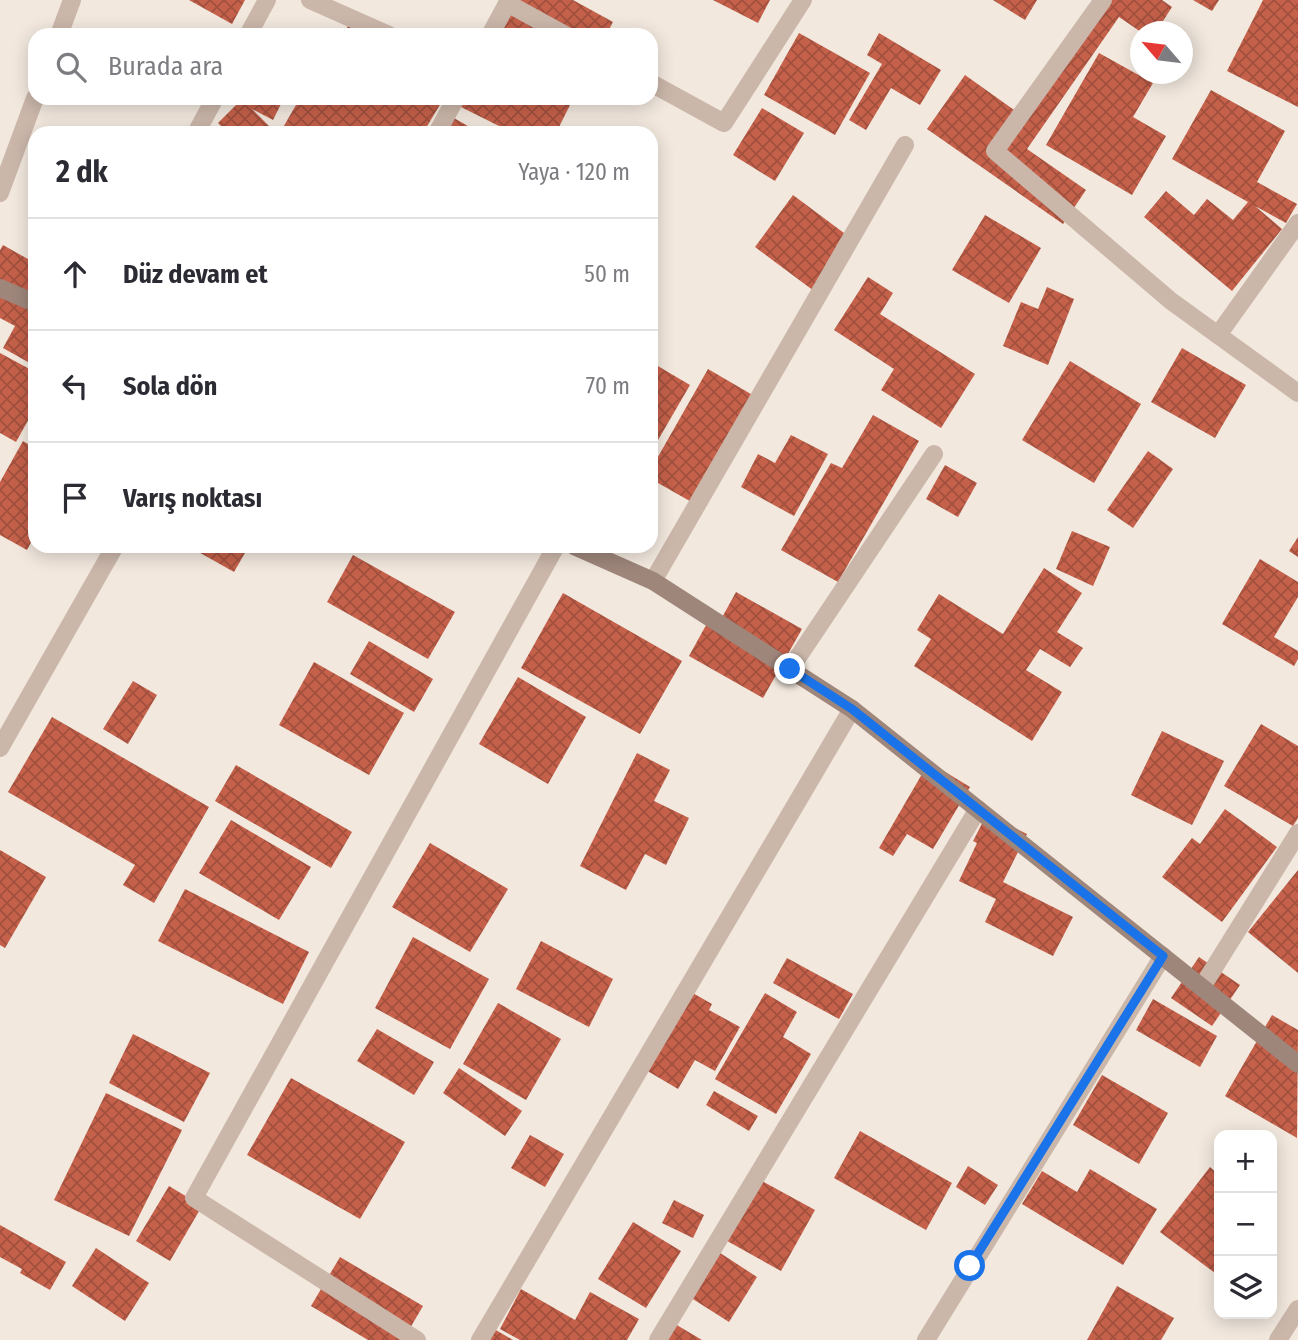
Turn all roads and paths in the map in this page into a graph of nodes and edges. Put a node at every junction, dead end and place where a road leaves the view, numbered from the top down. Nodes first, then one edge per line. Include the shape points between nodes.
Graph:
1 (72, 0) edge
2 (267, 0) edge
3 (310, 0) edge
4 (803, 0) edge
5 (1103, 0) edge
6 (508, 1) edge
7 (62, 28) edge
8 (252, 28) edge
9 (373, 28) edge
10 (494, 28) edge
11 (553, 28) edge
12 (658, 87) edge
13 (32, 105) edge
14 (211, 105) edge
15 (452, 105) edge
16 (200, 126) edge
17 (441, 126) edge
18 (905, 145) dead end
19 (0, 193) edge
20 (1298, 223) edge
21 (0, 288) edge
22 (28, 300) edge
23 (1219, 335) junction
24 (1298, 393) edge
25 (934, 454) dead end
26 (111, 553) edge
27 (552, 553) edge
28 (590, 553) edge
29 (653, 581) junction
30 (790, 669) junction
31 (852, 709) junction
32 (0, 748) edge
33 (978, 809) junction
34 (1298, 833) edge
35 (1163, 956) junction
36 (1202, 987) junction
37 (1298, 1064) edge
38 (1298, 1309) edge
39 (417, 1340) edge
40 (480, 1340) edge
41 (658, 1340) edge
42 (926, 1340) edge
43 (1278, 1340) edge

1 - 7 street
2 - 8 street
3 - 9 street
4 - 12 street via 724,123
5 - 23 street via 995,151
6 - 10 street
6 - 11 street
13 - 19 street
14 - 16 street
15 - 17 street
18 - 29 street
20 - 23 street
21 - 22 main road
23 - 24 street
25 - 30 street
26 - 32 street
27 - 39 street via 194,1198
28 - 29 main road
29 - 30 main road
30 - 31 main road
31 - 33 main road
31 - 40 street
33 - 35 main road
33 - 41 street
34 - 36 street
35 - 36 main road
35 - 42 street
36 - 37 main road
38 - 43 street

